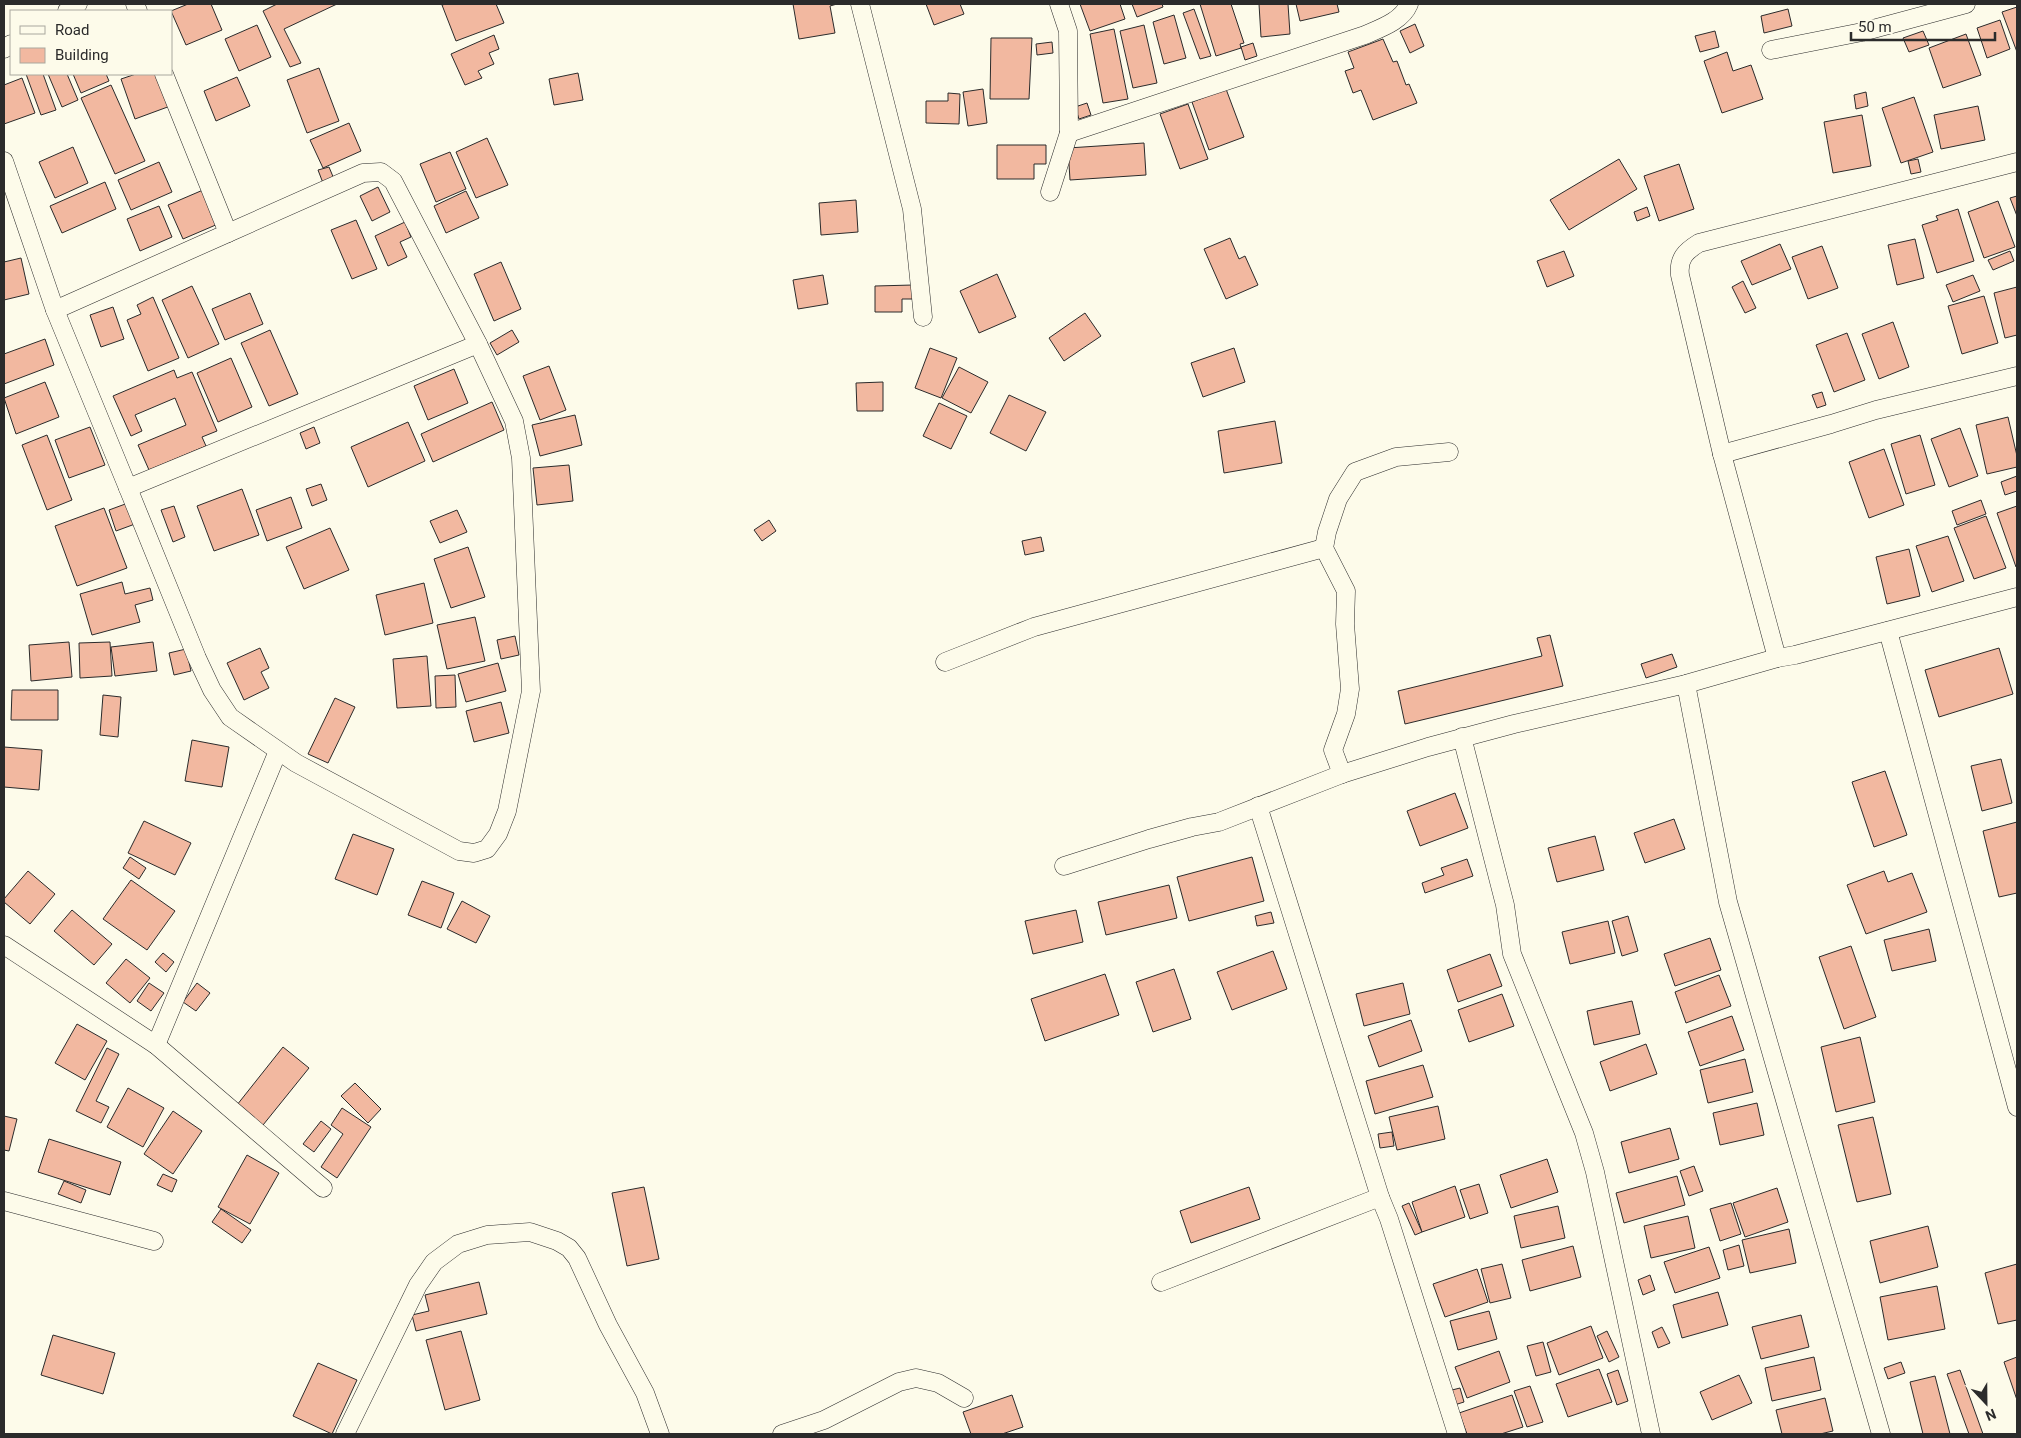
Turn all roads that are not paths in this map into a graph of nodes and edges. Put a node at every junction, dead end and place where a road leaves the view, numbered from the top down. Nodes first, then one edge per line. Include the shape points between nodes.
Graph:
1 (860, 4) edge
2 (1059, 4) edge
3 (1408, 4) edge
4 (1966, 4) edge
5 (1771, 50) dead end
6 (164, 75) edge
7 (1069, 134) junction
8 (4, 161) edge
9 (2017, 162) edge
10 (1050, 192) dead end
11 (228, 233) junction
12 (55, 310) junction
13 (923, 317) dead end
14 (478, 344) junction
15 (2017, 376) edge
16 (1449, 452) dead end
17 (1722, 454) junction
18 (128, 488) junction
19 (1324, 548) junction
20 (2017, 597) edge
21 (1888, 631) junction
22 (1777, 658) junction
23 (945, 662) dead end
24 (1686, 684) junction
25 (1462, 737) junction
26 (278, 751) junction
27 (1342, 774) junction
28 (1258, 806) junction
29 (1064, 866) dead end
30 (4, 945) edge
31 (156, 1045) junction
32 (2017, 1107) edge
33 (323, 1188) dead end
34 (1380, 1197) junction
35 (4, 1201) edge
36 (154, 1241) dead end
37 (1160, 1282) dead end
38 (964, 1398) dead end
39 (346, 1434) edge
40 (660, 1434) edge
41 (782, 1434) edge
42 (1457, 1434) edge
43 (1651, 1434) edge
44 (1881, 1434) edge

1 - 13 street via 912,209
2 - 7 street via 1068,31
3 - 7 street via 1397,18 1365,35
4 - 5 street via 1862,32
6 - 11 street
7 - 10 street
8 - 12 street
9 - 17 street via 1699,243 1684,254 1680,261 1680,275
11 - 12 street
11 - 14 street via 363,173 381,172 393,181
12 - 18 street
14 - 18 street
14 - 26 street via 514,421 521,458 531,683 506,811 498,834 487,849 474,853 459,851
15 - 17 street via 1876,410
16 - 19 street via 1396,457 1355,472 1338,499
17 - 22 street
18 - 26 street via 212,690 230,717
19 - 23 street via 1034,627
19 - 27 street via 1346,591 1350,689 1346,714 1333,750
20 - 21 street
21 - 22 street
21 - 32 street
22 - 24 street
24 - 25 street
24 - 44 street via 1728,902
25 - 27 street
25 - 43 street via 1504,905 1512,954 1584,1133 1595,1172
26 - 31 street
27 - 28 street
28 - 29 street via 1219,822 1174,832
28 - 34 street
30 - 31 street
31 - 33 street
34 - 37 street
34 - 42 street
35 - 36 street
38 - 41 street via 938,1383 916,1378 899,1382 824,1420
39 - 40 street via 418,1285 434,1262 458,1244 480,1237 530,1232 557,1241 578,1258 608,1325 645,1393

